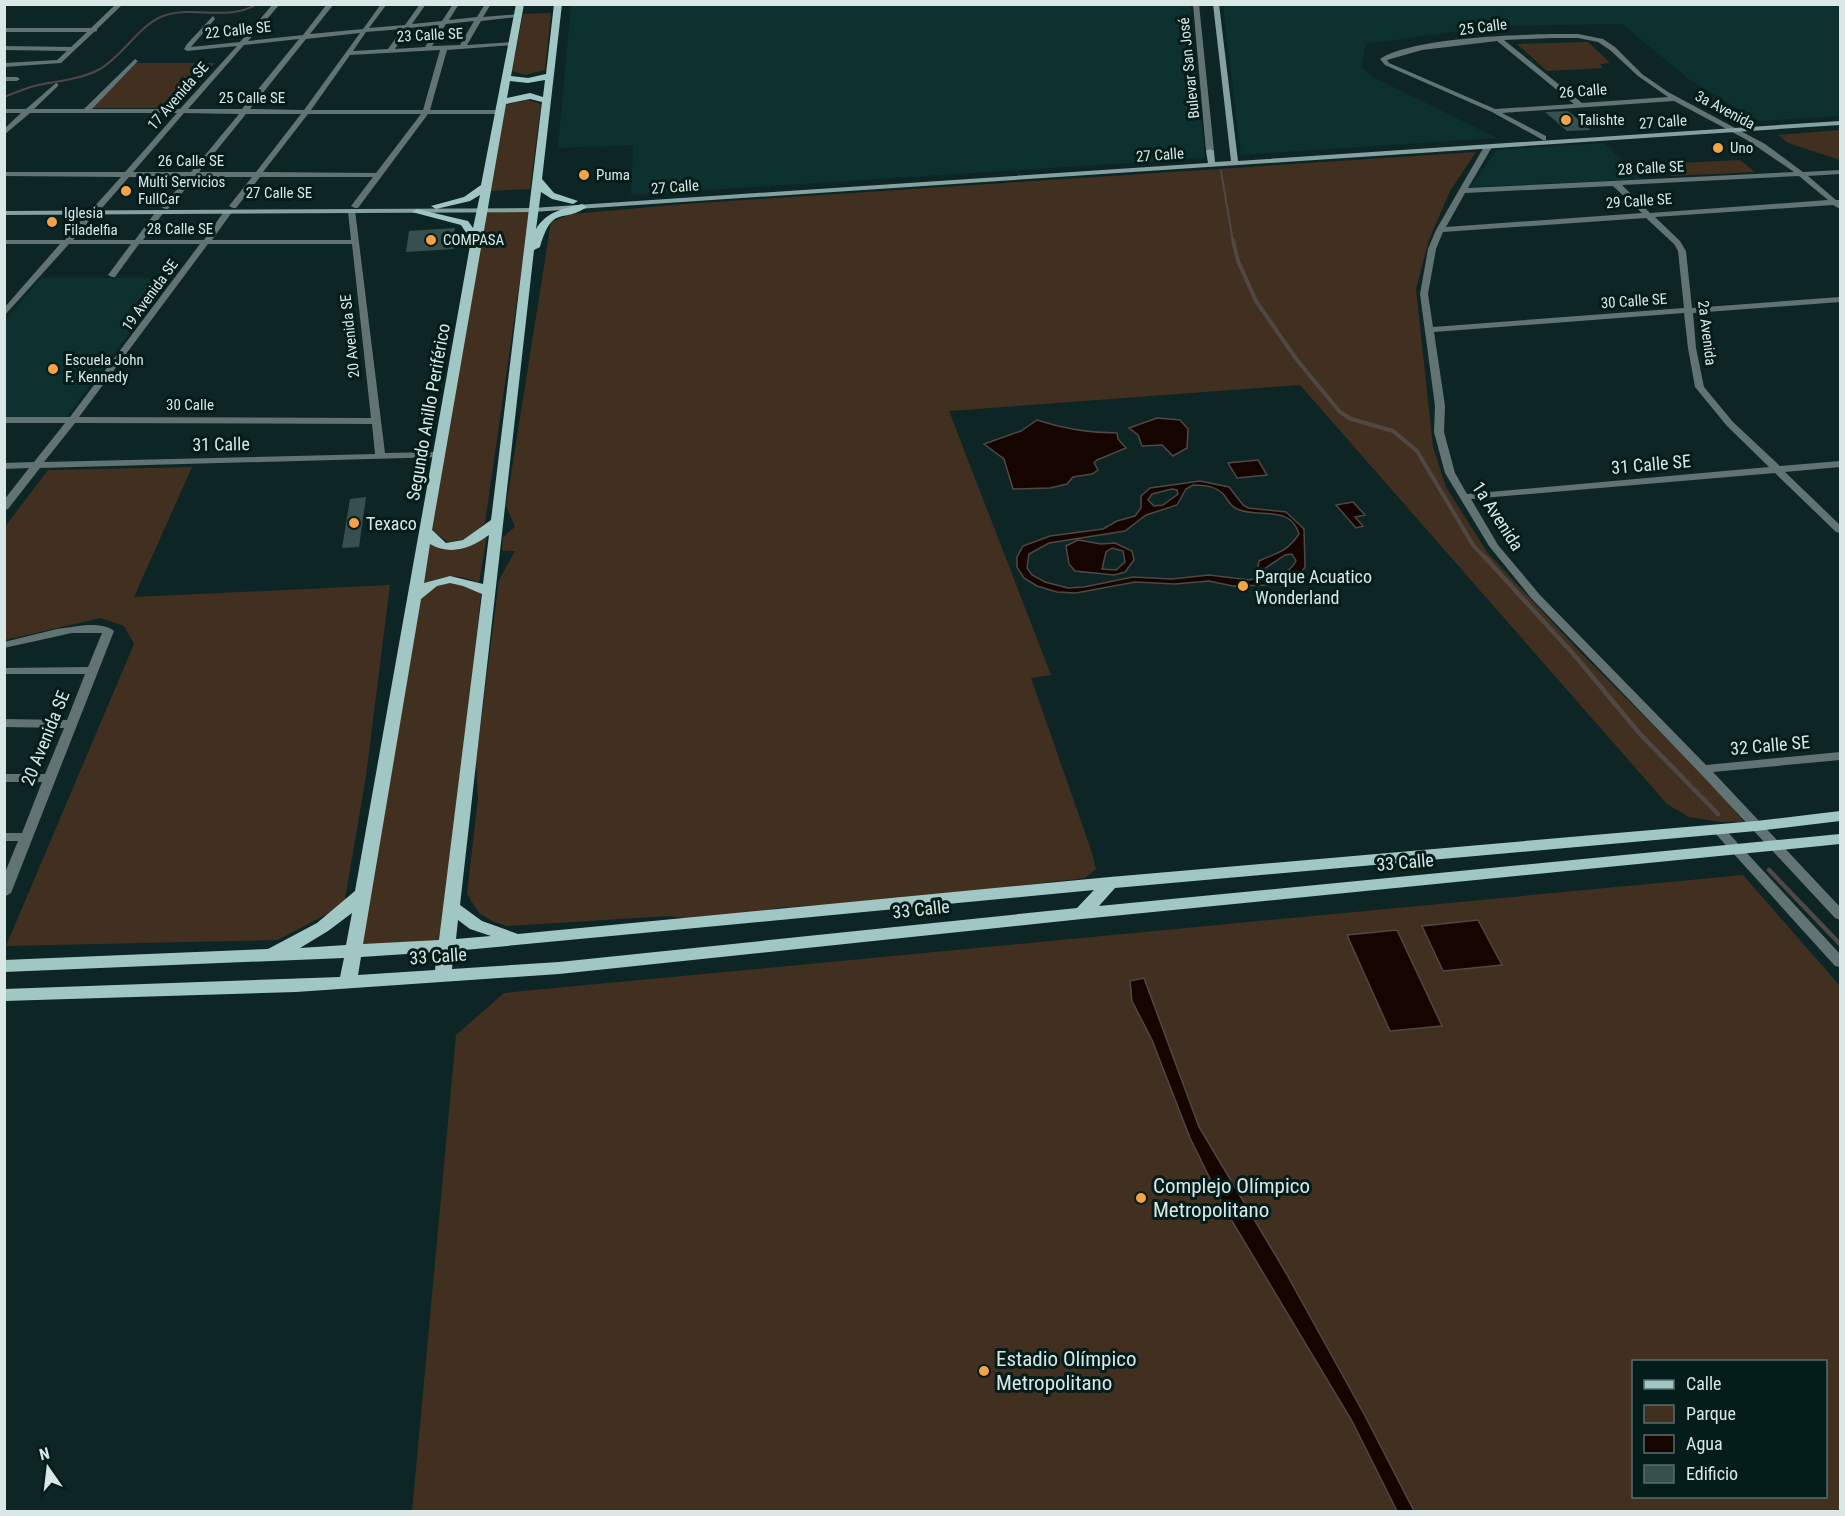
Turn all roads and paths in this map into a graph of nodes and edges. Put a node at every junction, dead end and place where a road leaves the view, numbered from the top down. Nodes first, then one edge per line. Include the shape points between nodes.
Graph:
1 (120, 4) edge
2 (277, 4) edge
3 (330, 4) edge
4 (384, 4) edge
5 (423, 4) edge
6 (456, 4) edge
7 (488, 4) edge
8 (558, 4) edge
9 (1196, 4) edge
10 (1216, 4) edge
11 (519, 10) edge
12 (482, 16) junction
13 (213, 18) dead end
14 (446, 20) junction
15 (410, 24) junction
16 (368, 28) junction
17 (4, 30) edge
18 (95, 30) junction
19 (306, 34) junction
20 (1498, 38) junction
21 (1595, 38) joint
22 (244, 41) junction
23 (512, 44) junction
24 (462, 47) junction
25 (4, 48) edge
26 (444, 48) junction
27 (73, 49) junction
28 (427, 49) junction
29 (390, 51) junction
30 (349, 53) junction
31 (135, 61) dead end
32 (4, 65) edge
33 (550, 75) junction
34 (507, 77) junction
35 (17, 79) dead end
36 (4, 80) edge
37 (56, 85) dead end
38 (1674, 99) junction
39 (546, 100) junction
40 (502, 102) junction
41 (1580, 105) junction
42 (4, 111) edge
43 (27, 111) junction
44 (86, 111) junction
45 (183, 111) junction
46 (246, 111) junction
47 (306, 111) junction
48 (1494, 111) junction
49 (426, 112) junction
50 (500, 112) junction
51 (1840, 118) edge
52 (1840, 123) edge
53 (1727, 125) junction
54 (1736, 130) junction
55 (4, 133) edge
56 (1543, 138) junction
57 (1488, 147) junction
58 (1211, 158) junction
59 (1234, 161) junction
60 (1840, 172) edge
61 (4, 174) edge
62 (127, 174) junction
63 (194, 174) junction
64 (258, 174) junction
65 (1802, 174) junction
66 (378, 175) junction
67 (536, 177) junction
68 (1615, 183) junction
69 (487, 185) junction
70 (1462, 191) junction
71 (578, 204) junction
72 (1839, 204) edge
73 (436, 206) junction
74 (4, 207) edge
75 (532, 207) junction
76 (96, 209) junction
77 (162, 209) junction
78 (230, 209) junction
79 (354, 209) junction
80 (482, 209) junction
81 (417, 212) junction
82 (4, 213) edge
83 (1646, 214) junction
84 (1440, 230) junction
85 (476, 240) junction
86 (4, 242) edge
87 (67, 242) junction
88 (137, 242) junction
89 (206, 242) junction
90 (356, 242) junction
91 (524, 274) junction
92 (112, 275) dead end
93 (1840, 299) edge
94 (1689, 310) junction
95 (4, 314) edge
96 (1429, 330) junction
97 (4, 420) edge
98 (73, 420) junction
99 (376, 421) junction
100 (439, 455) junction
101 (380, 456) junction
102 (1840, 464) edge
103 (37, 465) junction
104 (4, 466) edge
105 (1776, 470) junction
106 (1464, 497) junction
107 (4, 507) edge
108 (495, 523) junction
109 (1840, 530) edge
110 (426, 531) junction
111 (487, 592) junction
112 (415, 597) junction
113 (4, 645) edge
114 (92, 670) junction
115 (4, 671) edge
116 (4, 723) edge
117 (70, 724) junction
118 (1840, 756) edge
119 (1703, 769) junction
120 (4, 778) edge
121 (48, 778) junction
122 (1840, 816) edge
123 (1756, 826) junction
124 (1718, 829) junction
125 (4, 837) edge
126 (26, 837) junction
127 (1840, 839) edge
128 (1776, 847) junction
129 (1738, 851) junction
130 (1110, 884) junction
131 (4, 893) edge
132 (364, 893) junction
133 (450, 906) junction
134 (1082, 913) junction
135 (1840, 915) edge
136 (530, 940) junction
137 (446, 947) junction
138 (354, 952) junction
139 (262, 956) junction
140 (1840, 962) edge
141 (4, 966) edge
142 (443, 977) junction
143 (348, 982) junction
144 (4, 995) edge

1 - 18 street
2 - 22 street, 17 Avenida SE
3 - 19 street
4 - 16 street, 19 Avenida SE
5 - 15 street
6 - 14 street
7 - 12 street
8 - 33 main road
9 - 58 street, Bulevar San José
10 - 59 main road, Bulevar San José
11 - 12 street, 22 Calle SE
11 - 23 main road, Segundo Anillo Periférico
12 - 14 street, 22 Calle SE
12 - 24 street
13 - 22 street, 22 Calle SE via 187,49
14 - 15 street, 22 Calle SE
14 - 28 street
15 - 16 street, 22 Calle SE
15 - 29 street
16 - 19 street, 22 Calle SE
16 - 30 street, 19 Avenida SE
17 - 18 street
18 - 27 street
19 - 22 street, 22 Calle SE
19 - 46 street
20 - 21 street, 25 Calle
20 - 41 street
20 - 48 street, 25 Calle via 1399,53 1383,59
21 - 38 street, 3a Avenida
22 - 45 street, 17 Avenida SE
23 - 24 street, 23 Calle SE
23 - 34 main road, Segundo Anillo Periférico
24 - 26 street, 23 Calle SE
25 - 27 street
26 - 28 street, 23 Calle SE
26 - 49 street
27 - 32 street via 59,62
28 - 29 street, 23 Calle SE
29 - 30 street, 23 Calle SE
30 - 47 street, 19 Avenida SE
31 - 44 street
33 - 34 main road via 524,81
33 - 39 main road
34 - 40 main road, Segundo Anillo Periférico
35 - 36 street
37 - 43 street
38 - 41 street, 26 Calle
38 - 53 street, 3a Avenida
39 - 40 main road via 530,96
39 - 67 main road
40 - 50 main road, Segundo Anillo Periférico
41 - 48 street, 26 Calle
42 - 43 street, 25 Calle SE
43 - 44 street, 25 Calle SE
43 - 55 street
44 - 45 street, 25 Calle SE
45 - 46 street, 25 Calle SE
45 - 62 street, 17 Avenida SE
46 - 47 street, 25 Calle SE
46 - 63 street
47 - 49 street, 25 Calle SE
47 - 64 street, 19 Avenida SE
48 - 56 street
49 - 50 street, 25 Calle SE
49 - 66 street
50 - 69 main road, Segundo Anillo Periférico
51 - 53 main road, 27 Calle
52 - 54 main road, 27 Calle
53 - 54 street, 3a Avenida
53 - 56 main road, 27 Calle
54 - 57 main road, 27 Calle
54 - 65 street, 3a Avenida
56 - 59 main road, 27 Calle
57 - 59 main road, 27 Calle
57 - 70 street, 1a Avenida
58 - 59 main road, 27 Calle
58 - 71 main road, 27 Calle
60 - 65 street, 28 Calle SE
61 - 62 street, 26 Calle SE
62 - 63 street, 26 Calle SE
62 - 76 street, 17 Avenida SE
63 - 64 street, 26 Calle SE
63 - 77 street
64 - 66 street, 26 Calle SE
64 - 78 street, 19 Avenida SE
65 - 68 street, 28 Calle SE
65 - 72 street, 3a Avenida
66 - 79 street
67 - 71 main road via 550,196
67 - 75 main road
68 - 70 street, 28 Calle SE
68 - 83 street, 2a Avenida
69 - 73 main road via 467,199
69 - 80 main road, Segundo Anillo Periférico
70 - 84 street, 1a Avenida
71 - 75 main road, 27 Calle
71 - 91 main road via 544,222
72 - 83 street, 29 Calle SE
73 - 79 main road, 27 Calle SE
73 - 80 main road, 27 Calle SE
74 - 76 main road, 27 Calle SE
75 - 80 main road, 27 Calle
75 - 91 main road
76 - 77 main road, 27 Calle SE
76 - 82 main road, 27 Calle SE
76 - 87 street, 17 Avenida SE
77 - 78 main road, 27 Calle SE
77 - 88 street
78 - 79 main road, 27 Calle SE
78 - 89 street, 19 Avenida SE
79 - 81 main road, 27 Calle SE
79 - 90 street, 20 Avenida SE
80 - 81 main road, 27 Calle SE
80 - 85 main road, Segundo Anillo Periférico
81 - 85 main road via 465,223
83 - 84 street, 29 Calle SE
83 - 94 street, 2a Avenida via 1682,251
84 - 96 street, 1a Avenida via 1432,249 1424,294
85 - 100 main road, Segundo Anillo Periférico
86 - 87 street, 28 Calle SE
87 - 88 street, 28 Calle SE
87 - 95 street, 17 Avenida SE
88 - 89 street, 28 Calle SE
88 - 92 street
89 - 90 street, 28 Calle SE
89 - 98 street, 19 Avenida SE
90 - 99 street, 20 Avenida SE
91 - 108 main road
93 - 94 street, 30 Calle SE
94 - 96 street, 30 Calle SE
94 - 105 street, 2a Avenida via 1700,387
96 - 106 street, 1a Avenida via 1440,406 1439,432 1450,473
97 - 98 street, 30 Calle
98 - 99 street, 30 Calle
98 - 103 street, 19 Avenida SE
99 - 101 street, 20 Avenida SE
100 - 101 street, 31 Calle
100 - 110 main road, Segundo Anillo Periférico
101 - 103 street, 31 Calle
102 - 105 street, 31 Calle SE
103 - 104 street, 31 Calle
103 - 107 street, 19 Avenida SE
105 - 106 street, 31 Calle SE
105 - 109 street, 2a Avenida
106 - 119 street, 1a Avenida via 1494,546 1536,597
108 - 110 main road via 466,544 444,546
108 - 111 main road
110 - 112 main road, Segundo Anillo Periférico
111 - 112 main road via 461,579 440,580 424,586
111 - 133 main road
112 - 132 main road, Segundo Anillo Periférico
113 - 114 street, 20 Avenida SE via 100,627 108,631
114 - 115 street
114 - 117 street, 20 Avenida SE
116 - 117 street
117 - 121 street, 20 Avenida SE
118 - 119 street, 32 Calle SE
119 - 123 street, 1a Avenida
120 - 121 street
121 - 126 street, 20 Avenida SE
122 - 123 main road, 33 Calle
123 - 124 main road, 33 Calle
123 - 128 street, 1a Avenida
124 - 129 street
124 - 130 main road, 33 Calle
125 - 126 street
126 - 131 street, 20 Avenida SE
127 - 128 main road, 33 Calle
128 - 129 main road, 33 Calle
128 - 135 street
129 - 134 main road, 33 Calle
129 - 140 street
130 - 134 main road
130 - 136 main road, 33 Calle
132 - 138 main road, Segundo Anillo Periférico
132 - 139 main road via 308,937
133 - 136 main road via 476,925
133 - 137 main road
134 - 142 main road, 33 Calle
136 - 137 main road, 33 Calle
137 - 138 main road, 33 Calle
137 - 142 main road
138 - 139 main road, 33 Calle
138 - 143 main road, Segundo Anillo Periférico
139 - 141 main road, 33 Calle
142 - 143 main road, 33 Calle
143 - 144 main road, 33 Calle

